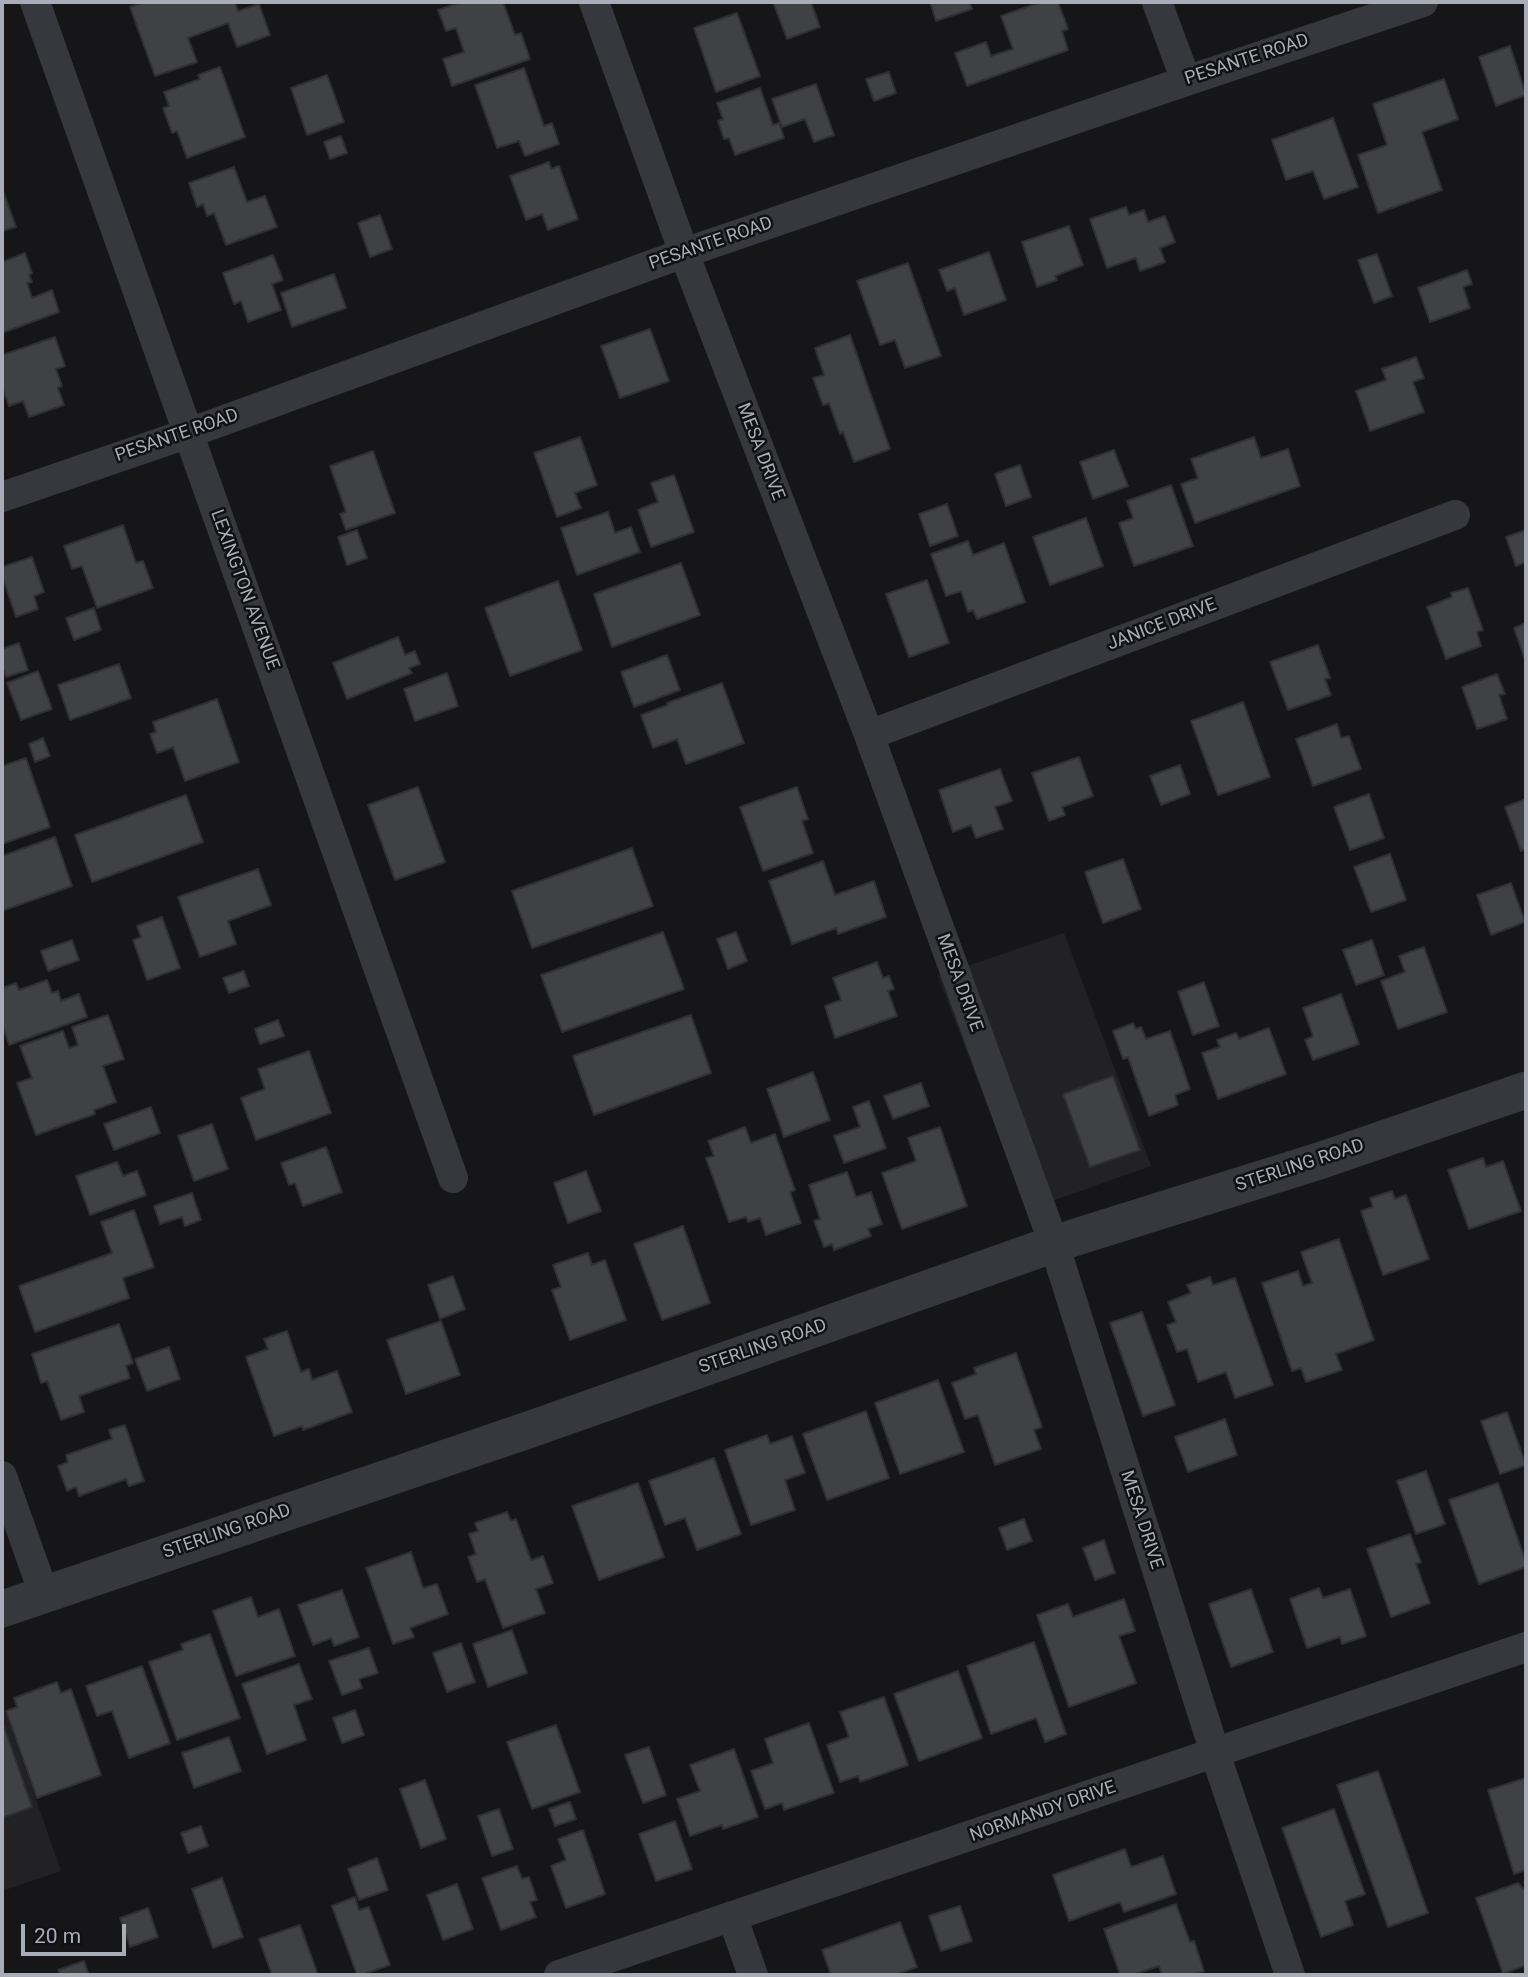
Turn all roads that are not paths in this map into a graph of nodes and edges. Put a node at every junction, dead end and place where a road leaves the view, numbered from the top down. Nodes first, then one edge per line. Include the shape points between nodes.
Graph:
1 (35, 2) edge
2 (594, 2) edge
3 (1157, 2) edge
4 (1423, 2) edge
5 (1186, 81) junction
6 (684, 253) junction
7 (189, 433) junction
8 (2, 497) edge
9 (1455, 515) dead end
10 (869, 735) junction
11 (1526, 1090) edge
12 (453, 1178) dead end
13 (1054, 1244) junction
14 (2, 1476) edge
15 (44, 1594) junction
16 (2, 1609) edge
17 (1526, 1647) edge
18 (1215, 1754) junction
19 (732, 1916) junction
20 (559, 1975) edge
21 (753, 1975) edge
22 (1290, 1975) edge

1 - 7 street, LEXINGTON AVENUE
2 - 6 street, MESA DRIVE
3 - 5 street
4 - 5 street, PESANTE ROAD
5 - 6 street, PESANTE ROAD
6 - 7 street, PESANTE ROAD
6 - 10 street, MESA DRIVE
7 - 8 street, PESANTE ROAD
7 - 12 street, LEXINGTON AVENUE
9 - 10 street, JANICE DRIVE
10 - 13 street, MESA DRIVE
11 - 13 street, STERLING ROAD
13 - 15 street, STERLING ROAD via 534,1428
13 - 18 street, MESA DRIVE
14 - 15 street
15 - 16 street, STERLING ROAD
17 - 18 street, NORMANDY DRIVE
18 - 19 street, NORMANDY DRIVE
18 - 22 street, MESA DRIVE
19 - 20 street, NORMANDY DRIVE
19 - 21 street

